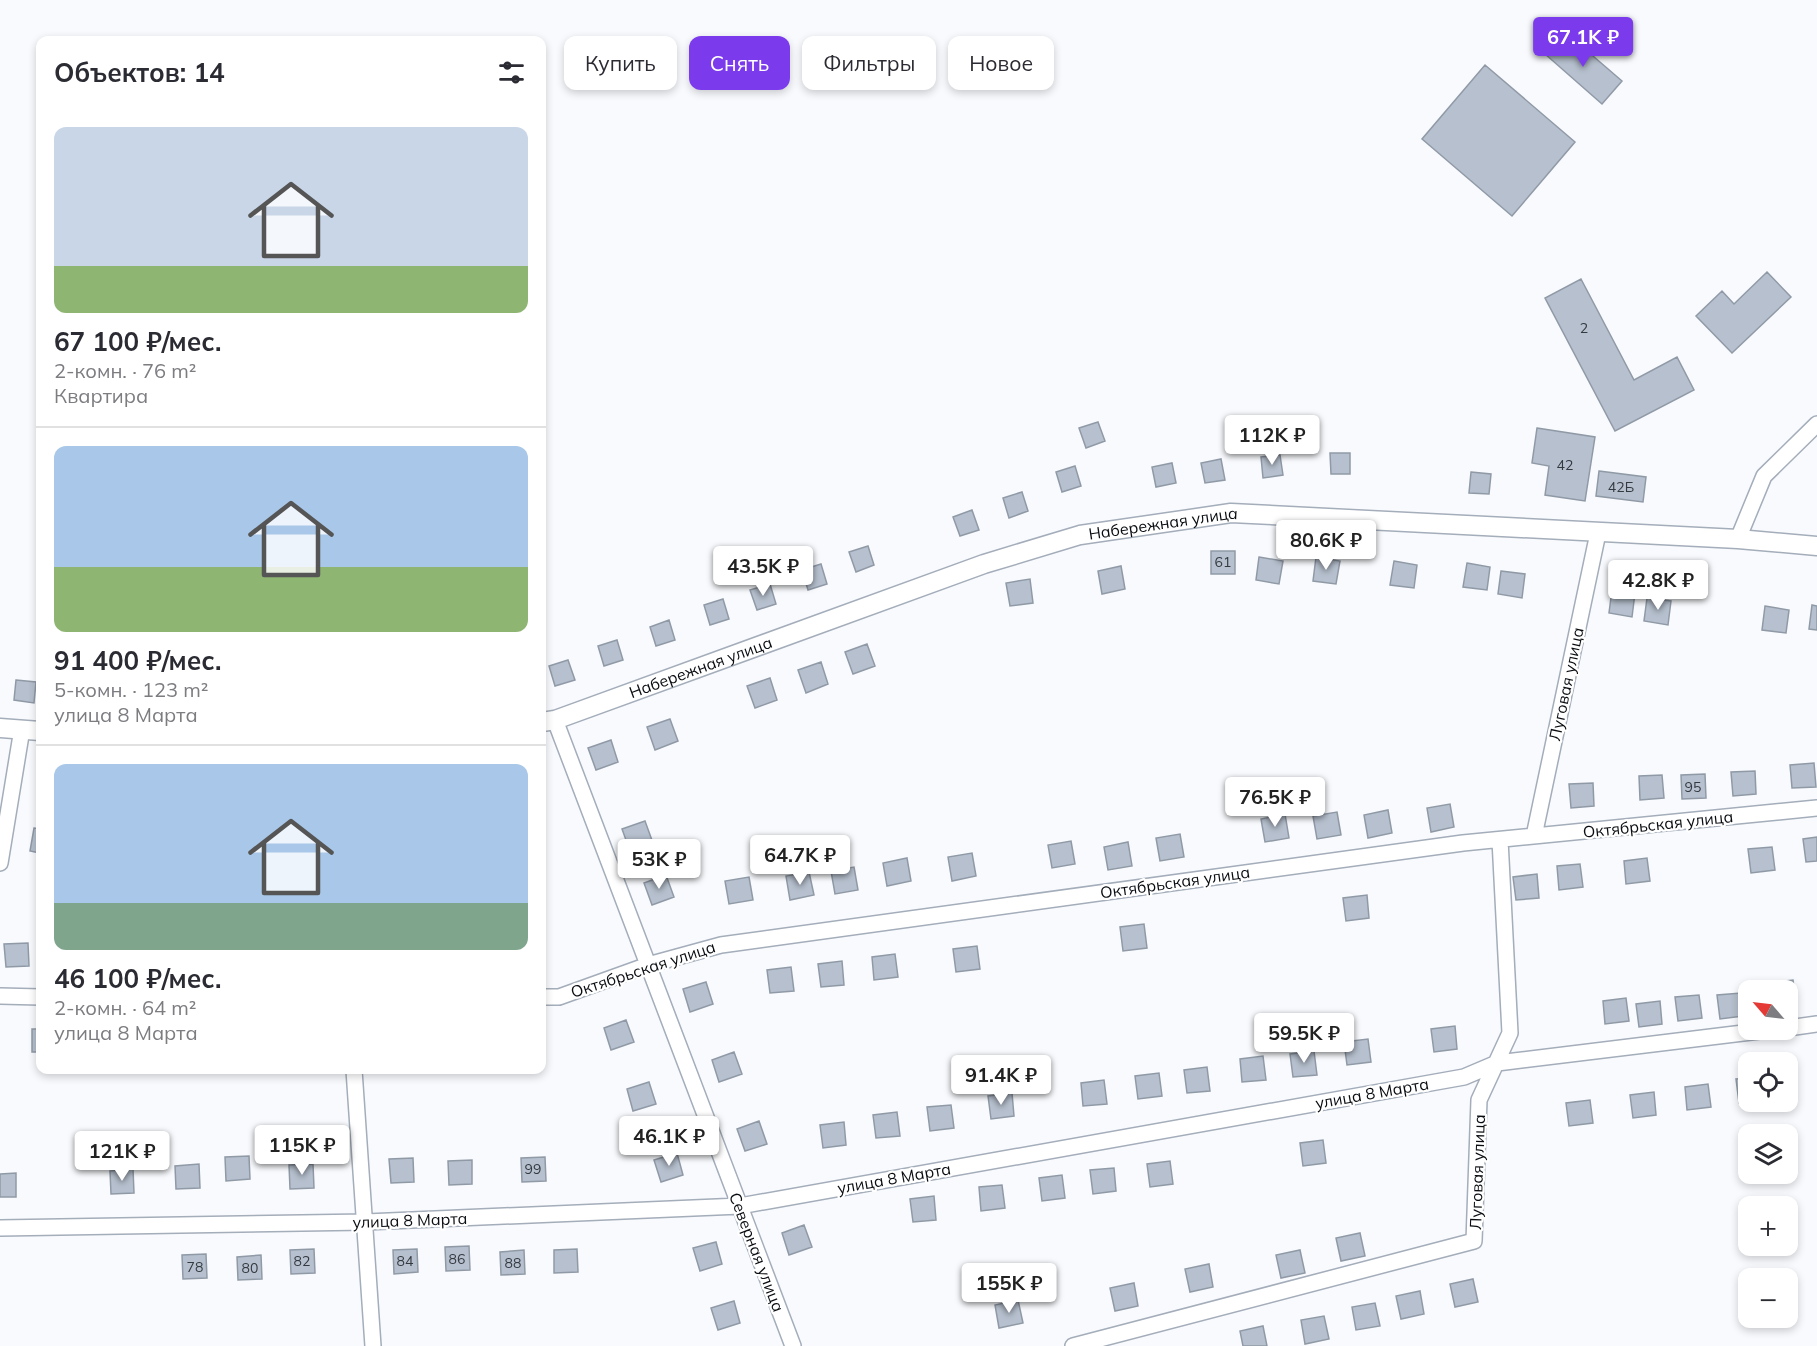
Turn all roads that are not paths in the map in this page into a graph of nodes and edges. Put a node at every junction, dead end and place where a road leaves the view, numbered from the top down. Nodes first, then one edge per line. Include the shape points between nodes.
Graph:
1 (1817, 424) edge
2 (1598, 533) junction
3 (1738, 539) junction
4 (1817, 546) edge
5 (548, 721) edge
6 (0, 728) edge
7 (31, 730) edge
8 (1817, 808) edge
9 (1534, 836) junction
10 (1500, 840) junction
11 (0, 863) edge
12 (648, 965) junction
13 (0, 996) edge
14 (36, 997) edge
15 (546, 997) edge
16 (1817, 1024) edge
17 (1798, 1027) edge
18 (1738, 1034) edge
19 (1497, 1063) junction
20 (354, 1074) edge
21 (740, 1206) junction
22 (366, 1222) junction
23 (0, 1228) edge
24 (373, 1346) edge
25 (793, 1346) edge
26 (1073, 1346) edge

1 - 3 street via 1764,476
2 - 3 street, Набережная улица
2 - 5 street, Набережная улица via 1231,513 1080,535 984,564
2 - 9 street, Луговая улица
3 - 4 street, Набережная улица
5 - 12 street, Северная улица
6 - 7 street
7 - 11 street
8 - 9 street, Октябрьская улица
9 - 10 street, Октябрьская улица
10 - 12 street, Октябрьская улица via 721,945
10 - 19 street, Луговая улица via 1510,1033
12 - 15 street, Октябрьская улица via 559,997
12 - 21 street, Северная улица
13 - 14 street
16 - 17 street
18 - 19 street, улица 8 Марта
19 - 21 street, улица 8 Марта via 1464,1077
19 - 26 street, Луговая улица via 1479,1100 1474,1241
20 - 22 street
21 - 22 street, улица 8 Марта
21 - 25 street, Северная улица
22 - 23 street, улица 8 Марта
22 - 24 street

